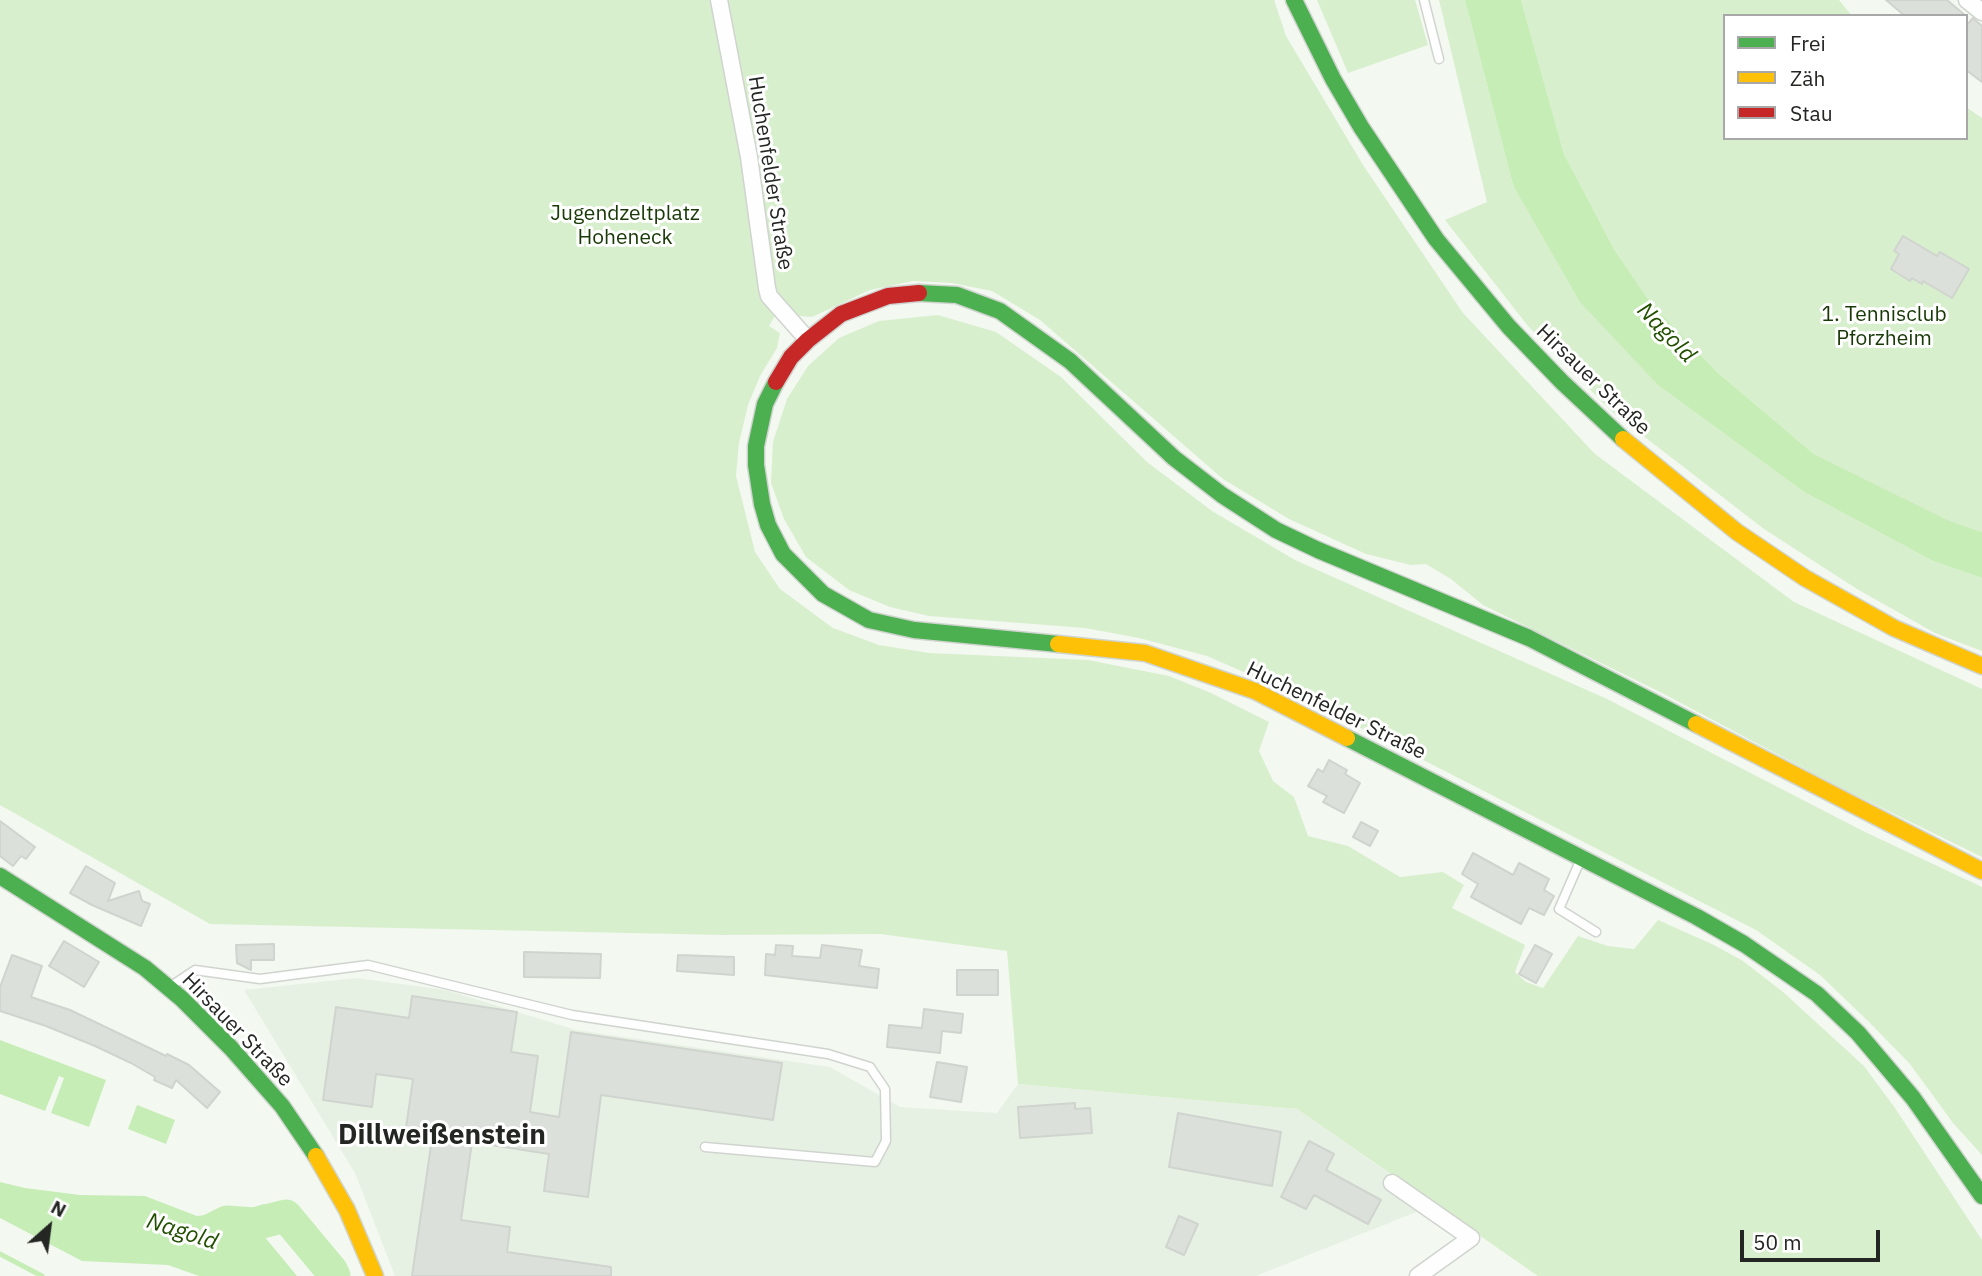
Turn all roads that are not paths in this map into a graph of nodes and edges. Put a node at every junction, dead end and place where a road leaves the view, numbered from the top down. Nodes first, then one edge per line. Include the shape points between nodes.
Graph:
1 (719, 0) edge
2 (1294, 0) edge
3 (1424, 0) edge
4 (1967, 0) edge
5 (1982, 12) edge
6 (1439, 59) dead end
7 (807, 340) junction
8 (1982, 666) edge
9 (1582, 859) junction
10 (1982, 872) edge
11 (0, 876) edge
12 (1596, 932) dead end
13 (168, 988) junction
14 (705, 1147) dead end
15 (1392, 1183) dead end
16 (1982, 1195) edge
17 (375, 1276) edge
18 (1418, 1276) edge

1 - 7 street, Huchenfelder Straße via 750,157 766,288
2 - 8 main road, Hirsauer Straße via 1361,127 1430,230 1468,281 1562,382 1674,483 1805,578 1894,628
3 - 6 lane
4 - 5 street
7 - 9 main road, Huchenfelder Straße via 771,389 759,424 756,465 768,525 783,554 823,594 869,620 914,631 1145,653 1220,678 1255,691
7 - 10 main road, Huchenfelder Straße via 841,314 888,296 957,295 1000,311 1070,361 1174,458 1276,530 1529,638
9 - 12 lane via 1559,909
9 - 16 main road, Huchenfelder Straße via 1744,944 1817,995 1891,1070
11 - 13 main road, Hirsauer Straße via 104,940
13 - 14 lane via 195,970 260,979 368,965 572,1015 828,1054 870,1067 885,1088 886,1141 875,1162
13 - 17 main road, Hirsauer Straße via 282,1106 327,1173
15 - 18 street via 1471,1238

